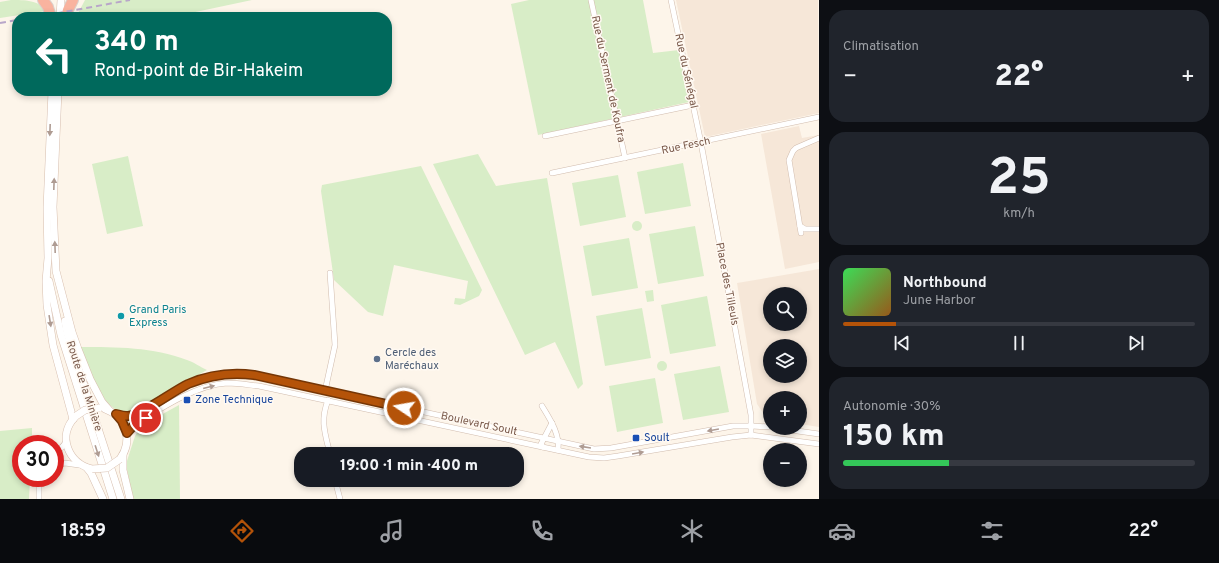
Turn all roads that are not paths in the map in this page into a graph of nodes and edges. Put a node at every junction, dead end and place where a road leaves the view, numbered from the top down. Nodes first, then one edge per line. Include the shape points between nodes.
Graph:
1 (42, 0) edge
2 (56, 0) edge
3 (61, 0) edge
4 (73, 0) edge
5 (591, 0) edge
6 (671, 0) edge
7 (50, 12) edge
8 (56, 12) edge
9 (60, 12) edge
10 (67, 12) edge
11 (52, 96) edge
12 (58, 96) edge
13 (693, 105) junction
14 (819, 118) edge
15 (617, 121) junction
16 (545, 136) dead end
17 (819, 138) edge
18 (701, 143) junction
19 (625, 158) junction
20 (552, 173) dead end
21 (800, 226) junction
22 (819, 229) edge
23 (801, 234) dead end
24 (47, 269) junction
25 (56, 271) junction
26 (330, 274) dead end
27 (325, 391) junction
28 (328, 400) junction
29 (542, 406) dead end
30 (112, 412) junction
31 (75, 417) junction
32 (552, 423) junction
33 (752, 426) junction
34 (763, 427) edge
35 (807, 432) edge
36 (127, 433) junction
37 (695, 433) junction
38 (819, 434) edge
39 (751, 435) junction
40 (543, 438) junction
41 (66, 440) junction
42 (559, 442) junction
43 (697, 443) junction
44 (819, 444) edge
45 (64, 445) edge
46 (328, 447) edge
47 (543, 447) junction
48 (558, 450) junction
49 (121, 457) junction
50 (64, 463) edge
51 (87, 467) junction
52 (40, 487) edge
53 (337, 487) edge
54 (39, 499) edge
55 (104, 499) edge
56 (113, 499) edge
57 (121, 499) edge
58 (130, 499) edge
59 (340, 499) edge

1 - 7 highway
2 - 8 main road
3 - 9 main road
4 - 10 highway
5 - 15 street, Rue du Serment de Koufra
6 - 13 street, Rue du Sénégal
11 -> 24 main road
25 -> 12 main road via 54,207
13 - 15 street
13 - 18 street, Rue du Sénégal
14 - 18 street, Rue Fesch
15 - 16 street
15 - 19 street, Rue du Serment de Koufra
17 - 21 street via 796,148 789,160
18 - 19 street, Rue Fesch
18 - 33 street, Place des Tilleuls
19 - 20 street, Rue Fesch
21 - 22 street via 806,229
21 - 23 street
24 -> 31 main road via 47,305 53,345
24 -> 56 main road, Route de la Minière via 60,335
25 - 30 main road via 78,349 102,402
25 - 57 main road, Route de la Minière via 67,333
26 - 27 street via 335,345
27 - 30 street, Boulevard Soult via 254,375 231,373 187,384 129,416
27 - 40 street, Boulevard Soult
36 -> 28 street, Boulevard Soult via 134,425 194,391 228,383 259,386
28 - 46 street via 323,423
28 - 47 street, Boulevard Soult
29 - 32 street
30 - 31 main road, bridge via 99,408 85,410
30 - 36 main road via 122,421
31 - 41 main road via 67,429
32 - 40 street
32 - 42 street
33 - 34 street, Boulevard Soult
33 -> 37 street, Boulevard Soult via 734,426
33 - 39 street, Place des Tilleuls
35 - 38 street
36 - 49 main road via 127,445
37 -> 42 street, Boulevard Soult via 611,448 594,449
37 - 43 street
39 - 43 street, Boulevard Soult
39 - 44 street, Boulevard Soult
40 - 42 street, Boulevard Soult
40 - 47 street
41 - 45 street
41 - 51 main road via 70,454
42 - 48 street
48 -> 43 street, Boulevard Soult via 604,458
47 - 48 street, Boulevard Soult
49 - 51 main road, bridge via 107,468
49 - 58 main road
50 - 51 street
51 - 55 main road
52 - 54 street
53 - 59 street

